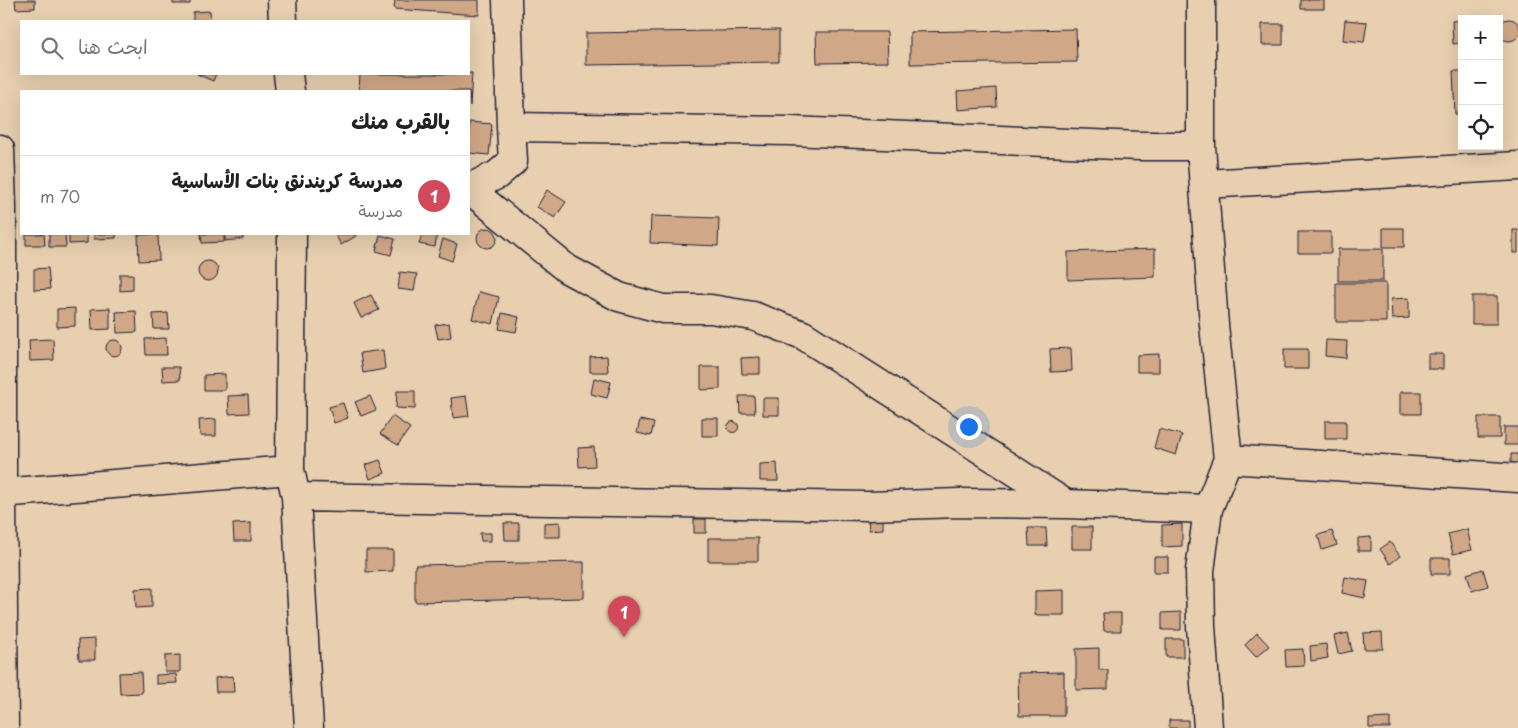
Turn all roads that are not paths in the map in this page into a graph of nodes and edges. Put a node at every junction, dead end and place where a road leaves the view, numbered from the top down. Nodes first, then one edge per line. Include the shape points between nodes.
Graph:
1 (282, 0) edge
2 (507, 0) edge
3 (1200, 0) edge
4 (284, 20) edge
5 (288, 75) edge
6 (290, 90) edge
7 (511, 127) junction
8 (1201, 146) junction
9 (0, 149) edge
10 (1518, 166) edge
11 (1205, 184) junction
12 (470, 188) edge
13 (470, 189) edge
14 (1, 207) edge
15 (292, 235) edge
16 (1228, 459) junction
17 (290, 470) junction
18 (1518, 478) edge
19 (1, 493) edge
20 (296, 497) junction
21 (1066, 504) junction
22 (1208, 509) junction
23 (4, 728) edge
24 (309, 728) edge
25 (1208, 728) edge

1 - 4 street
2 - 7 street
3 - 8 street
5 - 6 street
7 - 8 street via 791,131
7 - 12 street via 513,160 497,175
8 - 11 street
9 - 14 street
10 - 11 street
11 - 16 street via 1214,325
13 - 21 street via 567,269 619,297 663,309 711,309 753,316 804,335
14 - 19 street
15 - 17 street
16 - 18 street
16 - 22 street
17 - 19 street
17 - 20 street
19 - 23 street
20 - 21 street via 868,506
20 - 24 street
21 - 22 street
22 - 25 street via 1200,571

